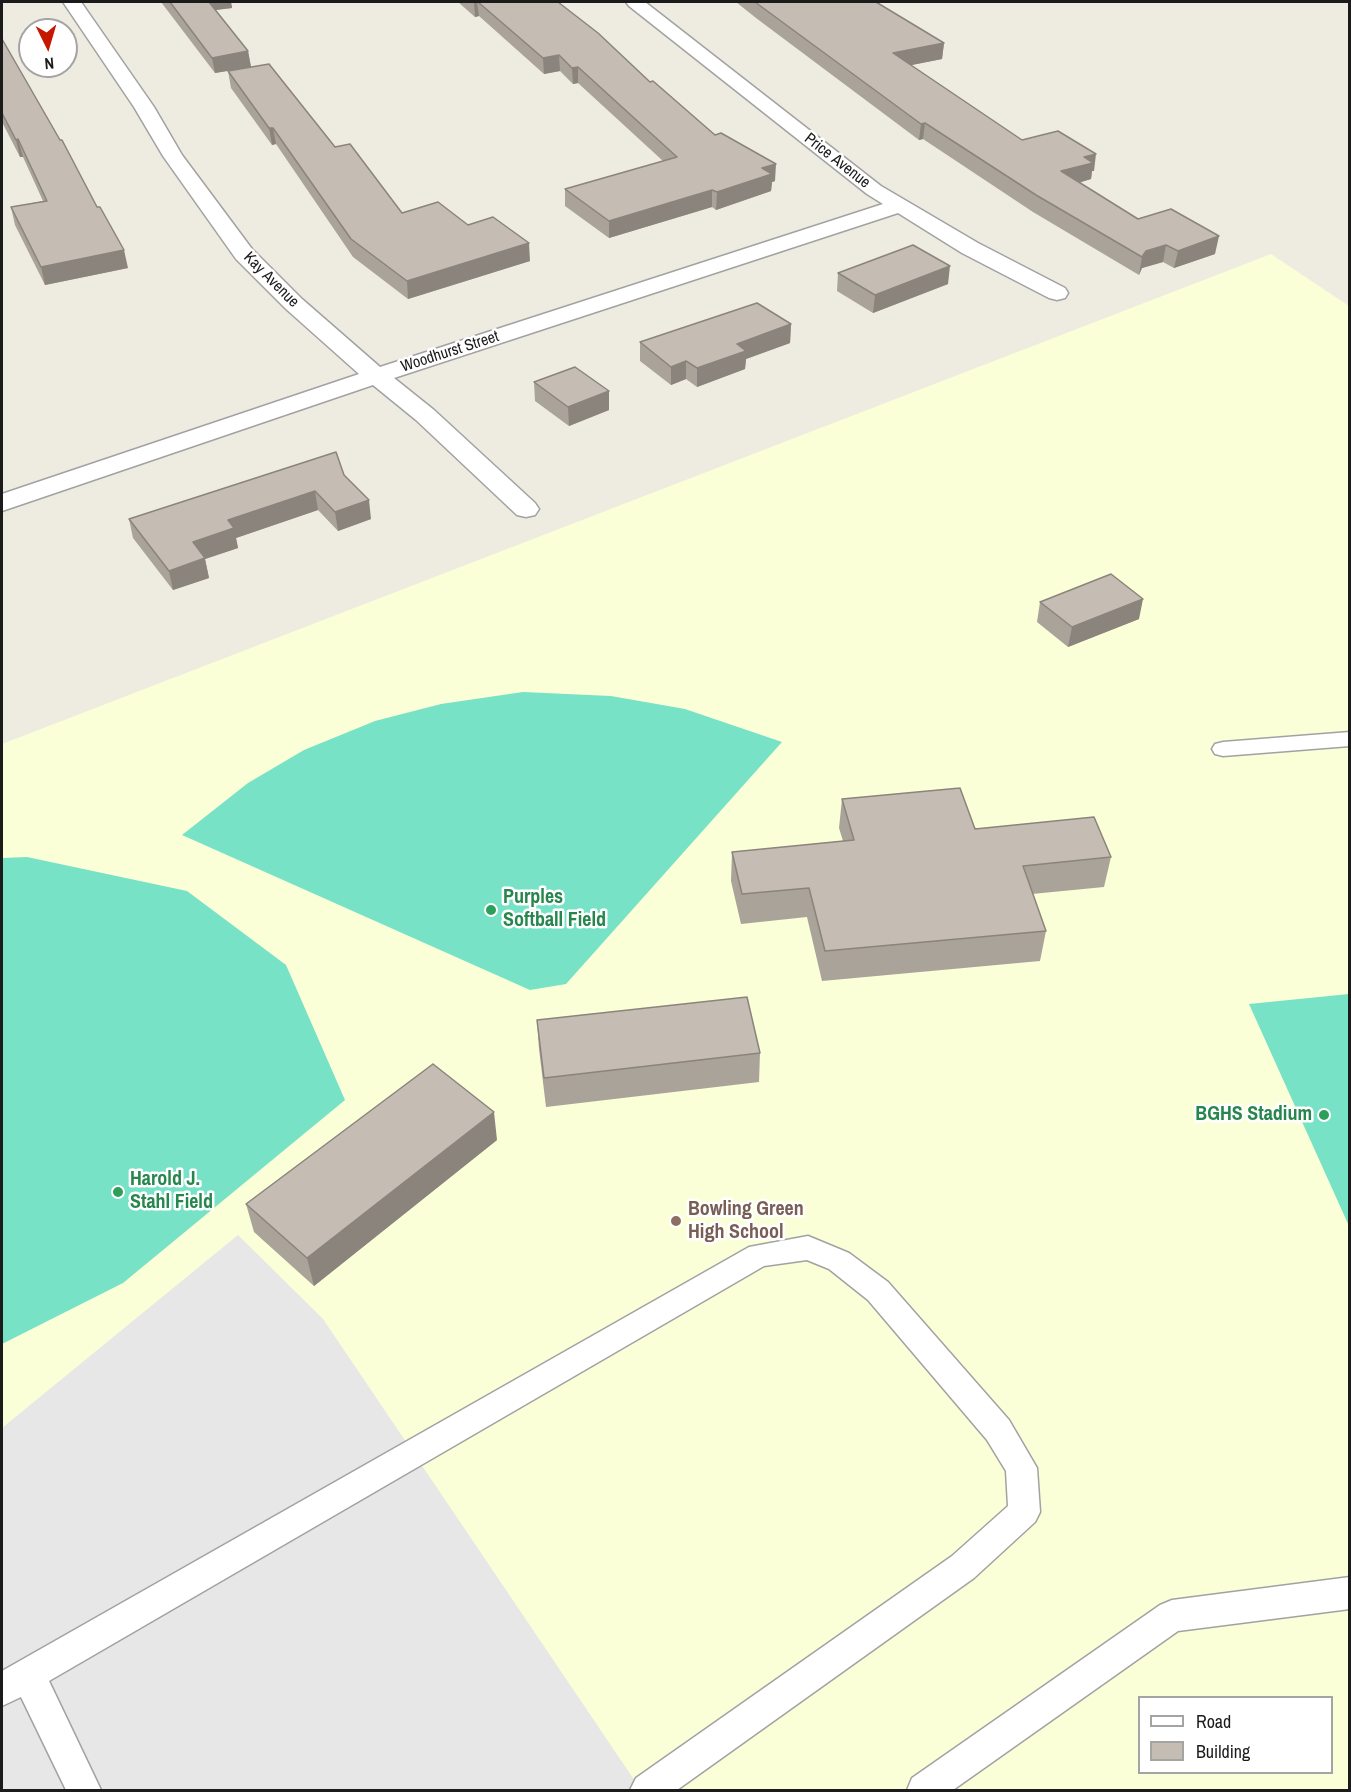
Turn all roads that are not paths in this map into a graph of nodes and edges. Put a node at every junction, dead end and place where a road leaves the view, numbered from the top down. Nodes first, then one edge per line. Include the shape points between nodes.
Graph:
1 (72, 2) edge
2 (635, 2) edge
3 (899, 206) junction
4 (1057, 293) dead end
5 (376, 376) junction
6 (2, 502) edge
7 (526, 509) dead end
8 (1350, 739) edge
9 (1223, 750) dead end
10 (1350, 1593) edge
11 (15, 1681) edge
12 (84, 1791) edge
13 (648, 1791) edge
14 (924, 1791) edge

1 - 5 street, Kay Avenue via 231,237 294,304
2 - 3 street, Price Avenue
3 - 4 street, Price Avenue
3 - 5 street, Woodhurst Street
5 - 6 street, Woodhurst Street
5 - 7 street, Kay Avenue via 425,415
8 - 9 lane
10 - 14 lane via 1172,1616
11 - 12 lane
11 - 13 lane via 759,1255 808,1248 838,1261 878,1291 998,1430 1021,1468 1024,1512 963,1567

